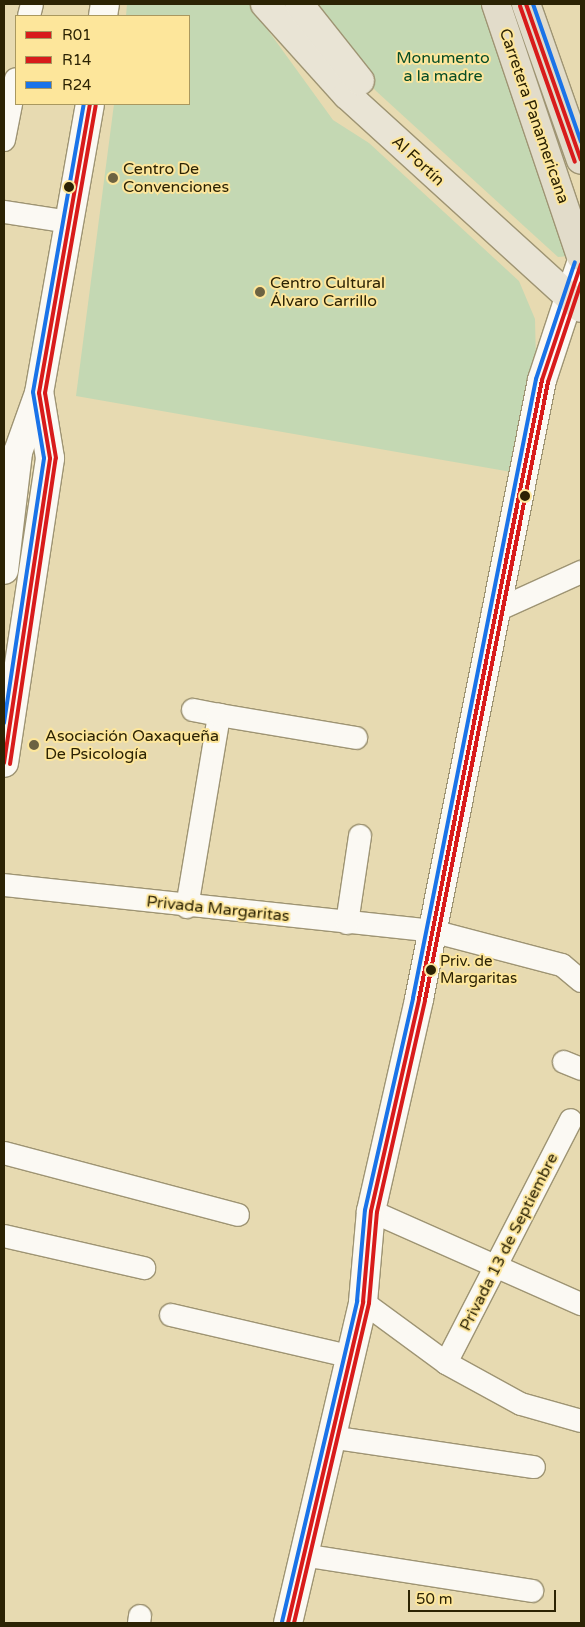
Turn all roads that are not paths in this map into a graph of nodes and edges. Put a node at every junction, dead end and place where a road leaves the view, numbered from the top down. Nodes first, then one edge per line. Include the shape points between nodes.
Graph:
1 (265, 4) edge
2 (300, 4) edge
3 (496, 4) edge
4 (526, 4) edge
5 (15, 85) edge
6 (90, 105) edge
7 (4, 140) edge
8 (581, 160) edge
9 (4, 212) edge
10 (69, 222) junction
11 (578, 283) edge
12 (39, 393) junction
13 (4, 570) edge
14 (581, 572) edge
15 (493, 612) junction
16 (193, 710) dead end
17 (219, 715) junction
18 (356, 738) dead end
19 (4, 763) edge
20 (360, 836) dead end
21 (4, 885) edge
22 (187, 906) junction
23 (347, 923) junction
24 (432, 931) junction
25 (581, 981) edge
26 (571, 1120) dead end
27 (4, 1153) edge
28 (371, 1211) junction
29 (238, 1215) dead end
30 (4, 1236) edge
31 (499, 1265) junction
32 (144, 1268) dead end
33 (363, 1302) junction
34 (581, 1304) edge
35 (171, 1315) dead end
36 (348, 1356) junction
37 (446, 1363) junction
38 (581, 1421) edge
39 (330, 1437) junction
40 (534, 1467) dead end
41 (303, 1555) junction
42 (532, 1591) dead end
43 (288, 1623) edge

1 - 11 main road, Al Fortín via 347,95
2 - 11 main road, Al Fortín via 345,67
3 - 11 highway, Carretera Panamericana
4 - 8 highway, Carretera Panamericana
5 - 7 street
6 - 10 main road
9 - 10 street
10 - 12 main road
11 - 15 main road via 542,380
12 - 13 main road via 18,452
12 - 19 main road via 50,458
14 - 15 street
15 - 24 main road
16 - 17 street
17 - 18 street
17 - 22 street
20 - 23 street
21 - 22 street, Privada Margaritas
22 - 23 street, Privada Margaritas
23 - 24 street, Privada Margaritas
24 - 25 street, Privada Margaritas via 562,965
24 - 28 main road
26 - 31 street, Privada 13 de Septiembre
27 - 29 street
28 - 31 street
28 - 33 main road
30 - 32 street
31 - 34 street
31 - 37 street, Privada 13 de Septiembre
33 - 36 main road
33 - 37 street
35 - 36 street
36 - 39 main road
37 - 38 street via 521,1404
39 - 40 street
39 - 41 main road
41 - 42 street
41 - 43 main road

